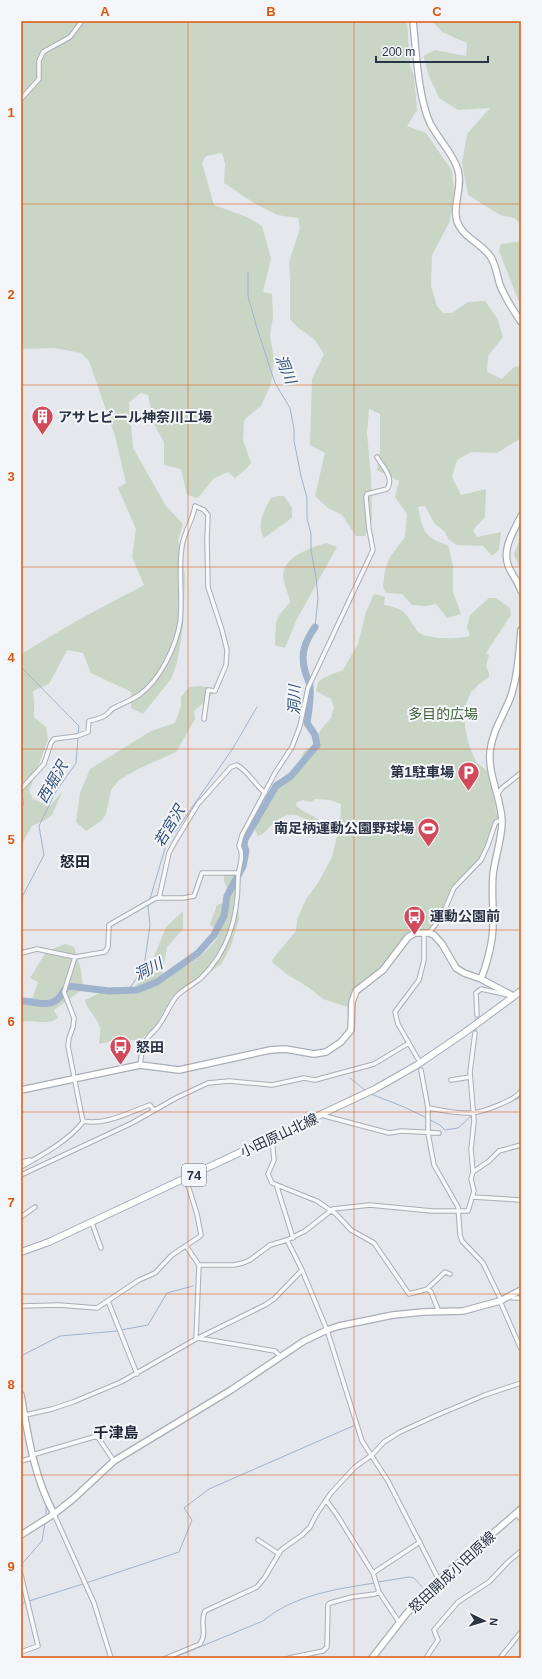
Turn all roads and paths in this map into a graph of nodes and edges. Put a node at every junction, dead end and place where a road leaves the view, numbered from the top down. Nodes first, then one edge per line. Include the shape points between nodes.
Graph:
1 (82, 21) edge
2 (413, 21) edge
3 (21, 99) edge
4 (521, 322) edge
5 (377, 457) dead end
6 (521, 516) edge
7 (521, 590) edge
8 (521, 630) edge
9 (204, 719) dead end
10 (521, 773) edge
11 (21, 789) edge
12 (266, 793) junction
13 (497, 794) junction
14 (21, 800) edge
15 (21, 804) edge
16 (502, 820) junction
17 (238, 873) junction
18 (159, 898) junction
19 (426, 932) junction
20 (21, 953) edge
21 (75, 957) junction
22 (481, 979) junction
23 (518, 994) edge
24 (476, 1015) tunnel mouth
25 (475, 1033) tunnel mouth
26 (409, 1043) junction
27 (418, 1059) dead end
28 (140, 1065) junction
29 (421, 1070) dead end
30 (470, 1077) junction
31 (74, 1079) junction
32 (451, 1080) dead end
33 (21, 1090) edge
34 (521, 1091) edge
35 (428, 1108) junction
36 (154, 1110) junction
37 (473, 1113) junction
38 (321, 1115) junction
39 (83, 1121) junction
40 (428, 1133) junction
41 (439, 1133) dead end
42 (272, 1138) junction
43 (521, 1145) edge
44 (35, 1158) junction
45 (21, 1162) edge
46 (21, 1167) edge
47 (473, 1172) junction
48 (21, 1175) edge
49 (186, 1179) junction
50 (277, 1187) junction
51 (472, 1197) junction
52 (521, 1200) edge
53 (35, 1207) dead end
54 (330, 1210) junction
55 (458, 1212) junction
56 (21, 1217) edge
57 (92, 1222) junction
58 (293, 1238) junction
59 (287, 1240) junction
60 (186, 1246) junction
61 (101, 1248) dead end
62 (21, 1252) edge
63 (199, 1265) junction
64 (302, 1270) junction
65 (450, 1274) dead end
66 (427, 1289) junction
67 (521, 1290) edge
68 (511, 1295) junction
69 (521, 1298) edge
70 (500, 1300) junction
71 (108, 1301) junction
72 (21, 1306) edge
73 (439, 1312) junction
74 (327, 1330) junction
75 (197, 1339) junction
76 (521, 1349) edge
77 (280, 1356) junction
78 (137, 1374) junction
79 (521, 1383) edge
80 (21, 1395) edge
81 (22, 1416) edge
82 (372, 1455) junction
83 (32, 1456) junction
84 (114, 1461) junction
85 (21, 1462) edge
86 (326, 1500) junction
87 (521, 1509) edge
88 (54, 1514) junction
89 (516, 1514) junction
90 (521, 1519) edge
91 (21, 1535) edge
92 (258, 1540) dead end
93 (420, 1542) junction
94 (521, 1551) edge
95 (279, 1554) junction
96 (373, 1573) junction
97 (21, 1575) edge
98 (439, 1580) junction
99 (379, 1592) junction
100 (399, 1622) junction
101 (521, 1632) edge
102 (21, 1652) edge
103 (111, 1658) edge
104 (166, 1658) edge
105 (289, 1658) edge
106 (372, 1658) edge
107 (426, 1658) edge
108 (500, 1658) edge

1 - 3 street via 70,37 43,52 39,61 39,79
2 - 4 street via 424,108 430,124 457,167 460,179 457,220 463,232 491,258 505,296
5 - 12 street via 390,481 387,489 367,494 366,497 373,550 308,688 300,726 292,747 275,773
6 - 7 street via 509,540 506,556 507,564
8 - 13 street via 515,681 495,730 491,747 491,768
9 - 11 street via 208,690 215,691 226,665 227,650 208,587 208,515 195,506 194,516 182,546 180,622 176,644 167,659 154,680 140,694 111,710 107,715 88,721 88,732 54,739 44,764
10 - 13 street
12 - 17 street via 242,835
12 - 18 street via 256,786 242,768 237,765 231,767 198,804 176,840 169,854
13 - 16 street
14 - 15 street
16 - 19 street via 496,822 481,860 457,884 442,916
16 - 22 street via 493,873 492,938
17 - 18 street via 202,873 194,896
17 - 28 street via 237,908 228,940 221,954 210,968 169,1006 160,1024 143,1047
18 - 21 street via 109,925 108,947 105,952
19 - 22 street via 434,935 442,944 456,968
19 - 26 street via 424,960 419,980 395,1012 398,1024
19 - 28 street via 408,937 384,970 356,991 352,1002 351,1030 342,1042 326,1052 314,1054 285,1049 270,1050 179,1070
20 - 21 street via 37,949
21 - 31 street via 64,992 74,1018 68,1046
22 - 23 street
23 - 24 street via 502,995 481,988 476,993
23 - 38 main road, 小田原山北線 / 74 via 407,1072
25 - 30 street
26 - 27 street
26 - 36 street via 374,1064 315,1080 304,1078 272,1086 229,1081 208,1084
28 - 31 street
29 - 35 street
30 - 32 street
30 - 37 street
31 - 33 street
31 - 39 street
34 - 37 street via 498,1105
35 - 37 street
35 - 40 street
36 - 39 street via 150,1105 114,1118 93,1123
36 - 48 street via 132,1123
37 - 47 street
38 - 40 street via 389,1133
38 - 42 main road, 小田原山北線 / 74
39 - 44 street via 77,1130
40 - 41 street
40 - 55 street via 434,1165 457,1203
42 - 49 main road, 小田原山北線 / 74
42 - 50 street via 274,1160 268,1174 272,1184
43 - 47 street via 499,1151 490,1161
44 - 45 street
44 - 46 street
47 - 51 street
49 - 57 main road, 小田原山北線 / 74
49 - 60 street via 201,1231 199,1237
50 - 54 street via 312,1198
50 - 58 street
51 - 52 street
51 - 55 street via 468,1211
53 - 56 street
54 - 55 street via 370,1205
54 - 58 street via 306,1231
54 - 66 street via 351,1230 377,1245 409,1294
55 - 70 street via 462,1241 483,1263
57 - 61 street
57 - 62 main road, 小田原山北線 / 74
58 - 59 street
59 - 63 street via 270,1245 243,1263
59 - 64 street
60 - 63 street
60 - 71 street via 172,1255 155,1273 139,1280
63 - 75 street
64 - 74 street
64 - 75 street via 270,1302
65 - 66 street via 445,1272
66 - 73 street via 431,1292
67 - 68 street
68 - 69 street via 513,1298
68 - 70 street
70 - 73 street via 463,1311
70 - 76 street
71 - 72 street via 94,1309 59,1305
71 - 78 street
73 - 74 street via 405,1313
74 - 77 street
74 - 82 street via 362,1441
75 - 77 street via 274,1351
75 - 78 street
77 - 84 street via 231,1390
78 - 81 street via 73,1402
79 - 82 street via 485,1395 400,1432 384,1442
80 - 81 street
81 - 83 street
82 - 86 street via 355,1467
82 - 93 street
83 - 84 street via 97,1436
83 - 85 street
83 - 88 street
84 - 88 street
86 - 95 street via 310,1527
86 - 96 street
87 - 89 street, 怒田開成小田原線
88 - 91 street
88 - 103 street via 94,1603
89 - 90 street
89 - 98 street, 怒田開成小田原線
92 - 95 street
93 - 96 street
93 - 98 street
94 - 107 street via 489,1582 458,1602 434,1630 438,1640
95 - 104 street via 257,1587 205,1611 202,1620 205,1631 200,1644
96 - 99 street
97 - 102 street via 38,1646
98 - 100 street, 怒田開成小田原線
99 - 100 street
99 - 105 street via 330,1603 327,1647 323,1651
100 - 106 street, 怒田開成小田原線
101 - 108 street

